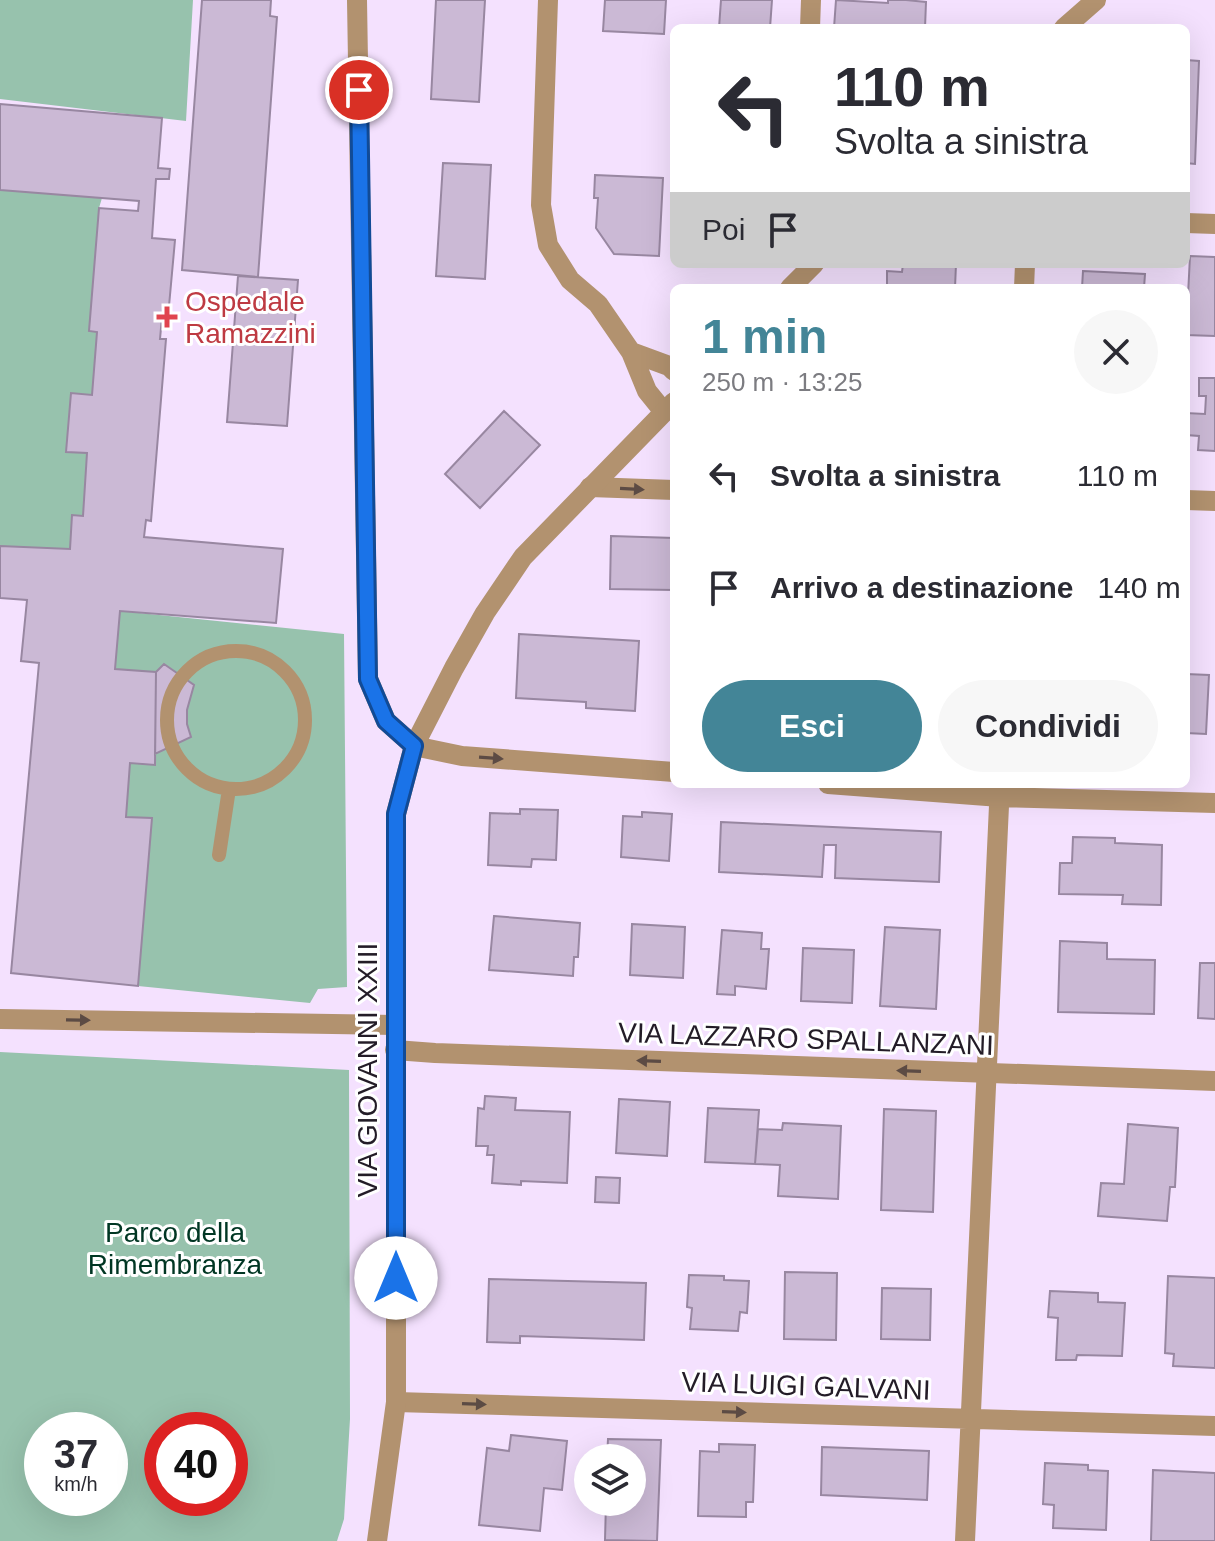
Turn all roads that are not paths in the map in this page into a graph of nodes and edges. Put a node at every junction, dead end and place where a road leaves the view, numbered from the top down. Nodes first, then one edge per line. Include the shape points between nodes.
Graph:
1 (357, 0) edge
2 (548, 0) edge
3 (811, 0) edge
4 (1096, 0) edge
5 (810, 24) edge
6 (1069, 24) edge
7 (1190, 223) edge
8 (1215, 224) edge
9 (631, 352) junction
10 (670, 367) edge
11 (669, 407) edge
12 (590, 487) junction
13 (670, 490) edge
14 (1190, 500) edge
15 (1215, 501) edge
16 (414, 746) junction
17 (670, 772) edge
18 (943, 788) edge
19 (229, 789) junction
20 (1000, 790) edge
21 (1215, 803) edge
22 (219, 855) dead end
23 (0, 1019) edge
24 (395, 1025) junction
25 (395, 1050) junction
26 (987, 1074) junction
27 (1215, 1081) edge
28 (396, 1402) junction
29 (971, 1419) junction
30 (1215, 1426) edge
31 (377, 1541) edge
32 (965, 1541) edge

1 - 16 street via 368,679 386,721
2 - 9 street via 541,205 548,245 570,280 598,304
3 - 5 street
4 - 6 street
7 - 8 street
9 - 10 street
9 - 11 street via 647,391
11 - 12 street, VIA GIOVANNI XXIII
12 -> 13 street
12 - 16 street, VIA GIOVANNI XXIII via 523,557 485,613
14 - 15 street
16 -> 17 street via 462,756
16 - 24 street, VIA GIOVANNI XXIII via 396,814
18 - 20 street
19 - 19 lane via 270,781 298,750 304,730 300,680 264,656 240,650 195,663 178,680 168,702 166,726 186,769 206,783
19 - 22 lane
20 - 21 street
20 - 26 street
23 -> 24 street
24 - 25 street, VIA GIOVANNI XXIII
26 -> 25 street, VIA LAZZARO SPALLANZANI
25 - 28 street, VIA GIOVANNI XXIII
26 - 27 street, VIA LAZZARO SPALLANZANI
26 - 29 street
28 -> 29 street, VIA LUIGI GALVANI
28 - 31 street, VIA GIOVANNI XXIII
29 - 30 street, VIA LUIGI GALVANI
29 - 32 street

